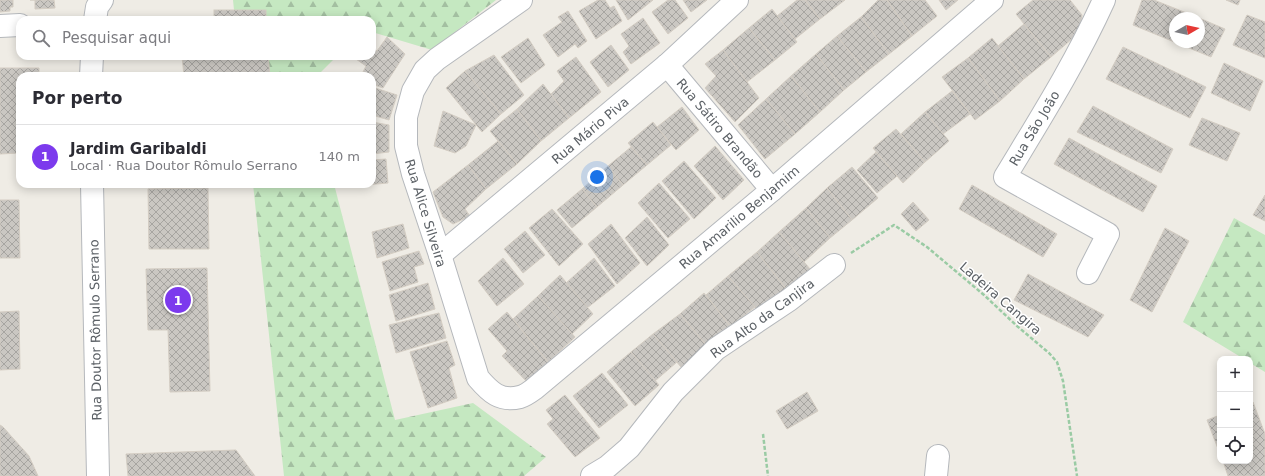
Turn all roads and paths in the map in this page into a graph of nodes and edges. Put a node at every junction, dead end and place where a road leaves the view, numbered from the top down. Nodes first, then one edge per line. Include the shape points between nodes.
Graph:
1 (102, 0) edge
2 (521, 0) edge
3 (737, 0) edge
4 (992, 0) edge
5 (1104, 0) edge
6 (96, 16) edge
7 (16, 25) edge
8 (0, 26) edge
9 (92, 60) edge
10 (667, 65) junction
11 (91, 72) edge
12 (92, 188) edge
13 (772, 190) junction
14 (440, 256) junction
15 (834, 265) joint
16 (1088, 273) dead end
17 (478, 378) joint
18 (763, 434) dead end
19 (98, 476) edge
20 (592, 476) edge
21 (768, 476) edge
22 (1077, 476) edge

1 - 6 street
2 - 14 street, Rua Alice Silveira via 437,58 425,70 412,92 406,117 406,146
3 - 10 street, Rua Mário Piva
4 - 13 street, Rua Amarilio Benjamim
5 - 16 street, Rua São João via 1069,71 1005,177 1108,234
7 - 8 street
9 - 11 street
10 - 13 street, Rua Sátiro Brandão
10 - 14 street, Rua Mário Piva
12 - 19 street, Rua Doutor Rômulo Serrano
13 - 17 street, Rua Amarilio Benjamim via 534,389 521,397 503,398 489,390
14 - 17 street, Rua Alice Silveira
15 - 20 street, Rua Alto da Canjira via 789,300 716,349 673,392 629,448
15 - 22 path, Ladeira Cangira via 894,225 927,247 984,295 1057,362 1063,381
18 - 21 path

